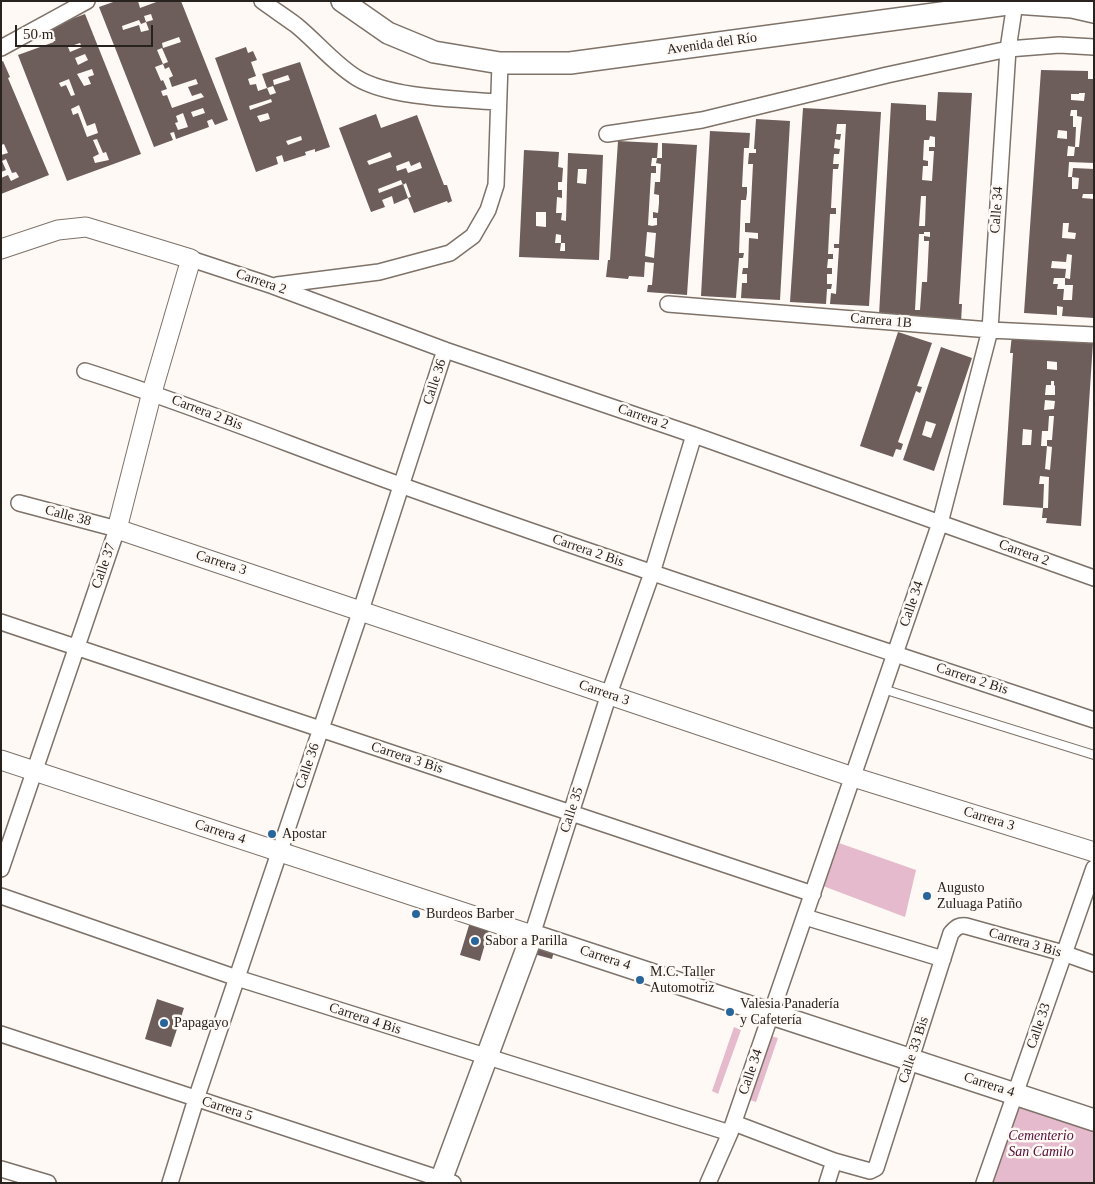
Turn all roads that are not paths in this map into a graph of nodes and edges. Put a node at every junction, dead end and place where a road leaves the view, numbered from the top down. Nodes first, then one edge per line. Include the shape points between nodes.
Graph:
1 (87, 1) edge
2 (262, 1) edge
3 (342, 1) edge
4 (1015, 3) junction
5 (1094, 12) edge
6 (1094, 47) edge
7 (1, 48) edge
8 (1008, 49) junction
9 (500, 63) junction
10 (498, 102) junction
11 (606, 134) dead end
12 (1, 249) edge
13 (191, 259) junction
14 (272, 286) junction
15 (668, 304) dead end
16 (990, 330) junction
17 (1094, 335) edge
18 (446, 350) junction
19 (85, 371) dead end
20 (152, 392) junction
21 (694, 435) junction
22 (400, 485) junction
23 (20, 503) dead end
24 (940, 523) junction
25 (117, 529) junction
26 (652, 573) junction
27 (1094, 578) edge
28 (361, 610) junction
29 (1, 622) edge
30 (76, 647) junction
31 (895, 654) junction
32 (883, 689) junction
33 (609, 694) junction
34 (1094, 720) edge
35 (320, 729) junction
36 (1094, 755) edge
37 (1, 760) edge
38 (35, 770) junction
39 (853, 777) junction
40 (571, 812) junction
41 (279, 851) junction
42 (1094, 852) edge
43 (1094, 868) edge
44 (1, 869) edge
45 (813, 894) junction
46 (1, 896) edge
47 (805, 917) junction
48 (956, 928) joint
49 (532, 935) junction
50 (1064, 953) junction
51 (943, 959) junction
52 (1094, 964) edge
53 (237, 978) junction
54 (772, 1014) junction
55 (1, 1034) edge
56 (487, 1058) junction
57 (912, 1060) junction
58 (1016, 1094) junction
59 (196, 1099) junction
60 (1094, 1120) edge
61 (732, 1128) junction
62 (834, 1161) junction
63 (1, 1169) edge
64 (445, 1182) edge
65 (48, 1183) edge
66 (170, 1183) edge
67 (708, 1183) edge
68 (827, 1183) edge
69 (984, 1183) edge

1 - 7 street
2 - 10 street via 296,25 356,78 423,96
3 - 9 main road, Avenida del Río via 388,33 434,52
4 - 5 main road, Avenida del Río
4 - 8 street, Calle 34
4 - 9 main road, Avenida del Río via 570,63
6 - 8 street via 1059,45
8 - 11 street via 702,120
8 - 16 street, Calle 34
9 - 10 street
10 - 14 street via 496,184 488,210 473,236 450,253 379,272
12 - 13 street via 58,230 86,227
13 - 14 street, Carrera 2
13 - 20 street, Calle 37
14 - 18 street, Carrera 2
15 - 16 street, Carrera 1B
16 - 17 street, Carrera 1B
16 - 24 street, Calle 34
18 - 21 street, Carrera 2
18 - 22 street, Calle 36
19 - 20 street, Carrera 2 Bis
20 - 22 street, Carrera 2 Bis
20 - 25 street, Calle 37
21 - 24 street, Carrera 2
21 - 26 street, Calle 35
22 - 26 street, Carrera 2 Bis
22 - 28 street, Calle 36
23 - 25 street, Calle 38
24 - 27 street, Carrera 2
24 - 31 street, Calle 34
25 - 28 street, Carrera 3
25 - 30 street, Calle 37
26 - 31 street, Carrera 2 Bis
26 - 33 street, Calle 35
28 - 33 street, Carrera 3
28 - 35 street, Calle 36
29 - 30 street, Carrera 3 Bis
30 - 35 street, Carrera 3 Bis
30 - 38 street, Calle 37
31 - 32 street, Calle 34
31 - 34 street, Carrera 2 Bis
32 - 36 lane
32 - 39 street, Calle 34
33 - 39 street, Carrera 3
33 - 40 street, Calle 35
35 - 40 street, Carrera 3 Bis
35 - 41 street, Calle 36
37 - 38 street, Carrera 4
38 - 41 street, Carrera 4
38 - 44 street, Calle 37
39 - 42 street, Carrera 3
39 - 45 street, Calle 34
40 - 45 street, Carrera 3 Bis
40 - 49 street, Calle 35
41 - 49 street, Carrera 4
41 - 53 street, Calle 36
43 - 50 street, Calle 33
45 - 47 street, Calle 34
46 - 53 street, Carrera 4 Bis
47 - 51 street
47 - 54 street, Calle 34
48 - 50 street, Carrera 3 Bis via 966,926
48 - 51 street, Calle 33 Bis
49 - 54 main road, Carrera 4
49 - 56 main road, Calle 35
50 - 52 street, Carrera 3 Bis
50 - 58 street, Calle 33
51 - 57 street, Calle 33 Bis
53 - 56 street, Carrera 4 Bis
53 - 59 street, Calle 36
54 - 57 main road, Carrera 4
54 - 61 street, Calle 34
55 - 59 street, Carrera 5
56 - 61 street, Carrera 4 Bis
56 - 64 main road, Calle 35
57 - 58 main road, Carrera 4
57 - 62 street, Calle 33 Bis via 876,1168 870,1171
58 - 60 main road, Carrera 4
58 - 69 street, Calle 33
59 - 64 street, Carrera 5
59 - 66 street, Calle 36
61 - 62 street
61 - 67 street, Calle 34
62 - 68 street
63 - 65 street

